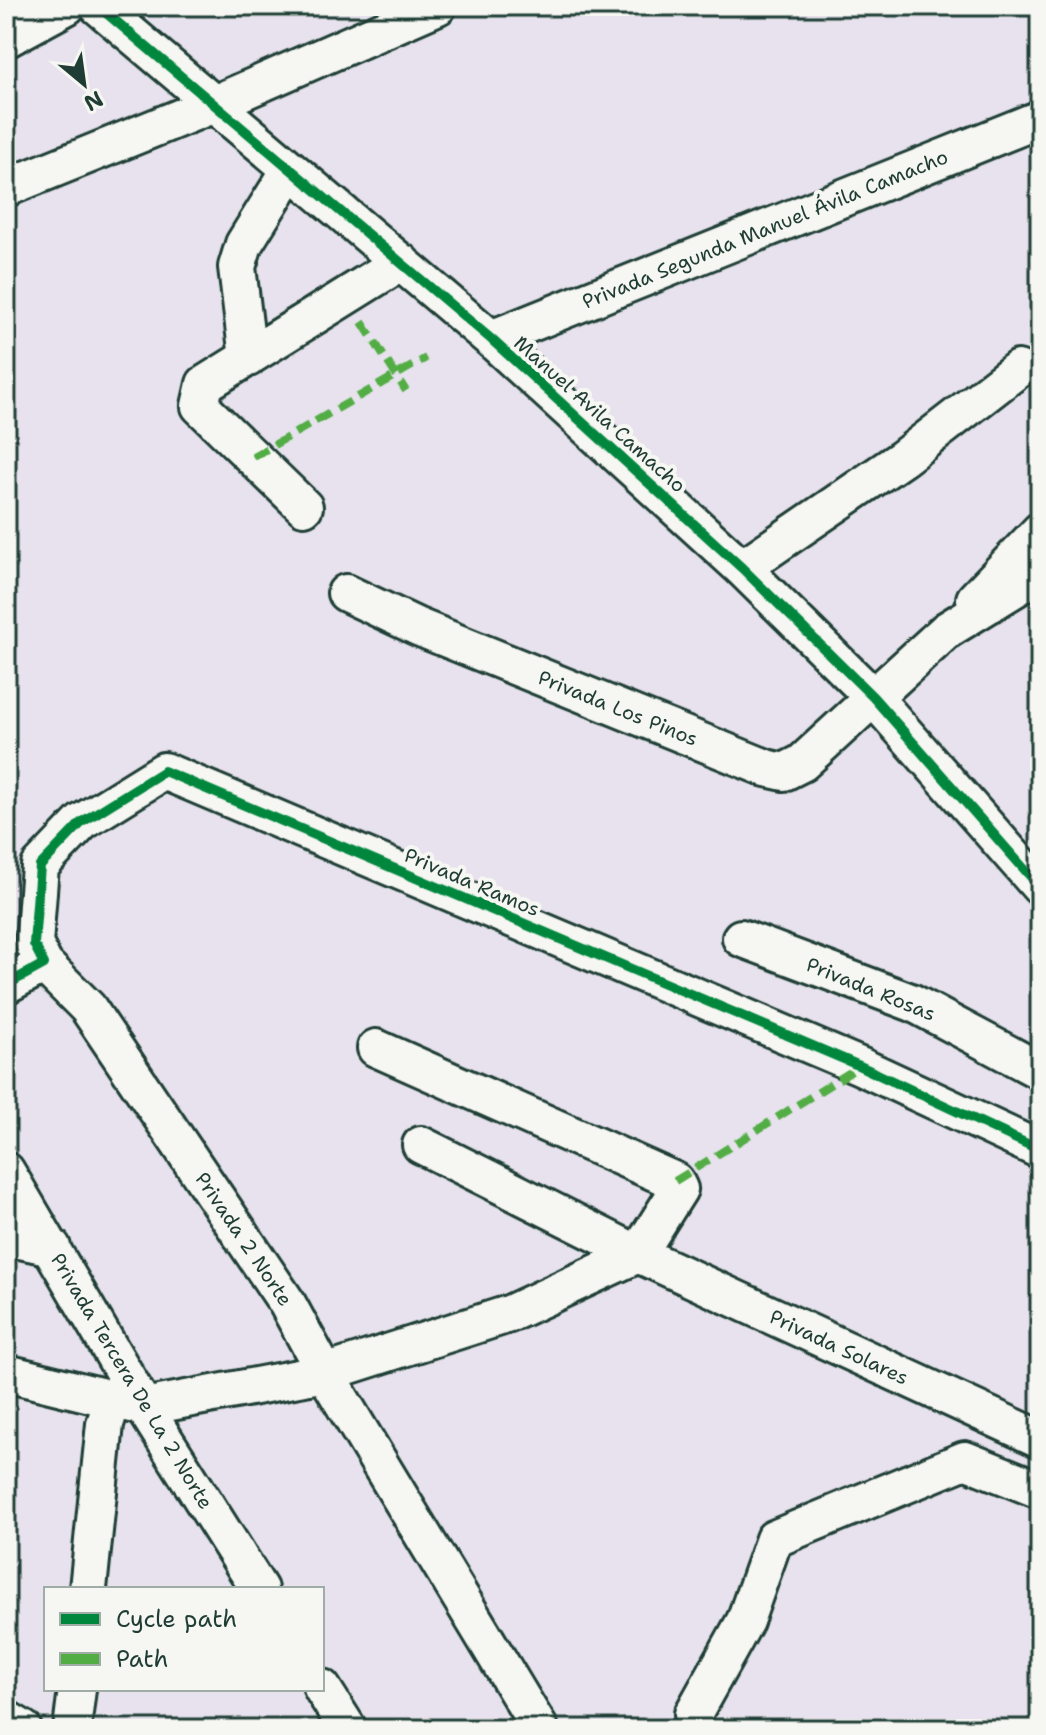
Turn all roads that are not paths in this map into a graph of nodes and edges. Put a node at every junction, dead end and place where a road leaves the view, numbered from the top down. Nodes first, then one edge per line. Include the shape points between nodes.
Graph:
1 (67, 6) edge
2 (98, 6) edge
3 (438, 6) edge
4 (6, 39) edge
5 (214, 104) junction
6 (1040, 119) edge
7 (290, 170) junction
8 (6, 188) edge
9 (401, 262) junction
10 (491, 339) junction
11 (248, 358) junction
12 (1018, 369) dead end
13 (304, 507) dead end
14 (1040, 531) edge
15 (742, 568) junction
16 (1040, 573) edge
17 (346, 593) dead end
18 (947, 630) junction
19 (873, 697) junction
20 (1040, 887) edge
21 (741, 938) dead end
22 (44, 964) junction
23 (6, 985) edge
24 (376, 1048) dead end
25 (1040, 1071) edge
26 (421, 1145) dead end
27 (1040, 1150) edge
28 (6, 1171) edge
29 (6, 1237) edge
30 (52, 1247) junction
31 (638, 1254) junction
32 (6, 1373) edge
33 (325, 1373) junction
34 (128, 1403) junction
35 (1040, 1439) edge
36 (1040, 1490) edge
37 (88, 1587) edge
38 (258, 1587) edge
39 (77, 1691) edge
40 (324, 1691) edge
41 (693, 1714) dead end
42 (6, 1719) edge
43 (344, 1727) edge
44 (23, 1729) edge
45 (72, 1729) edge
46 (540, 1729) edge

1 - 4 street
2 - 5 street, Manuel Avila Camacho
3 - 5 street
5 - 7 street, Manuel Avila Camacho
5 - 8 street
6 - 10 street, Privada Segunda Manuel Ávila Camacho
7 - 9 street, Manuel Avila Camacho
7 - 11 street via 244,244 237,267
9 - 10 street, Manuel Avila Camacho
9 - 11 street
10 - 15 street, Manuel Avila Camacho
11 - 13 street via 205,384 200,406
12 - 15 street via 903,458
14 - 18 street
15 - 19 street, Manuel Avila Camacho
16 - 18 street
17 - 19 street, Privada Los Pinos via 418,627 784,772 802,763
18 - 19 street
19 - 20 street, Manuel Avila Camacho
21 - 25 street, Privada Rosas via 913,1003
22 - 23 street
22 - 27 street, Privada Ramos via 34,944 40,866 82,822 164,771 860,1066
22 - 33 street, Privada 2 Norte via 97,1021 287,1303
24 - 31 street via 675,1181 679,1189
26 - 31 street, Privada Solares
28 - 30 street, Privada Tercera De La 2 Norte
29 - 30 street
30 - 34 street, Privada Tercera De La 2 Norte
31 - 33 street via 509,1314
31 - 35 street, Privada Solares
32 - 34 street
33 - 34 street
33 - 46 street
34 - 37 street via 105,1424
34 - 38 street, Privada Tercera De La 2 Norte
36 - 41 street via 965,1460 774,1539 745,1621
39 - 45 street
40 - 43 street
42 - 44 street

